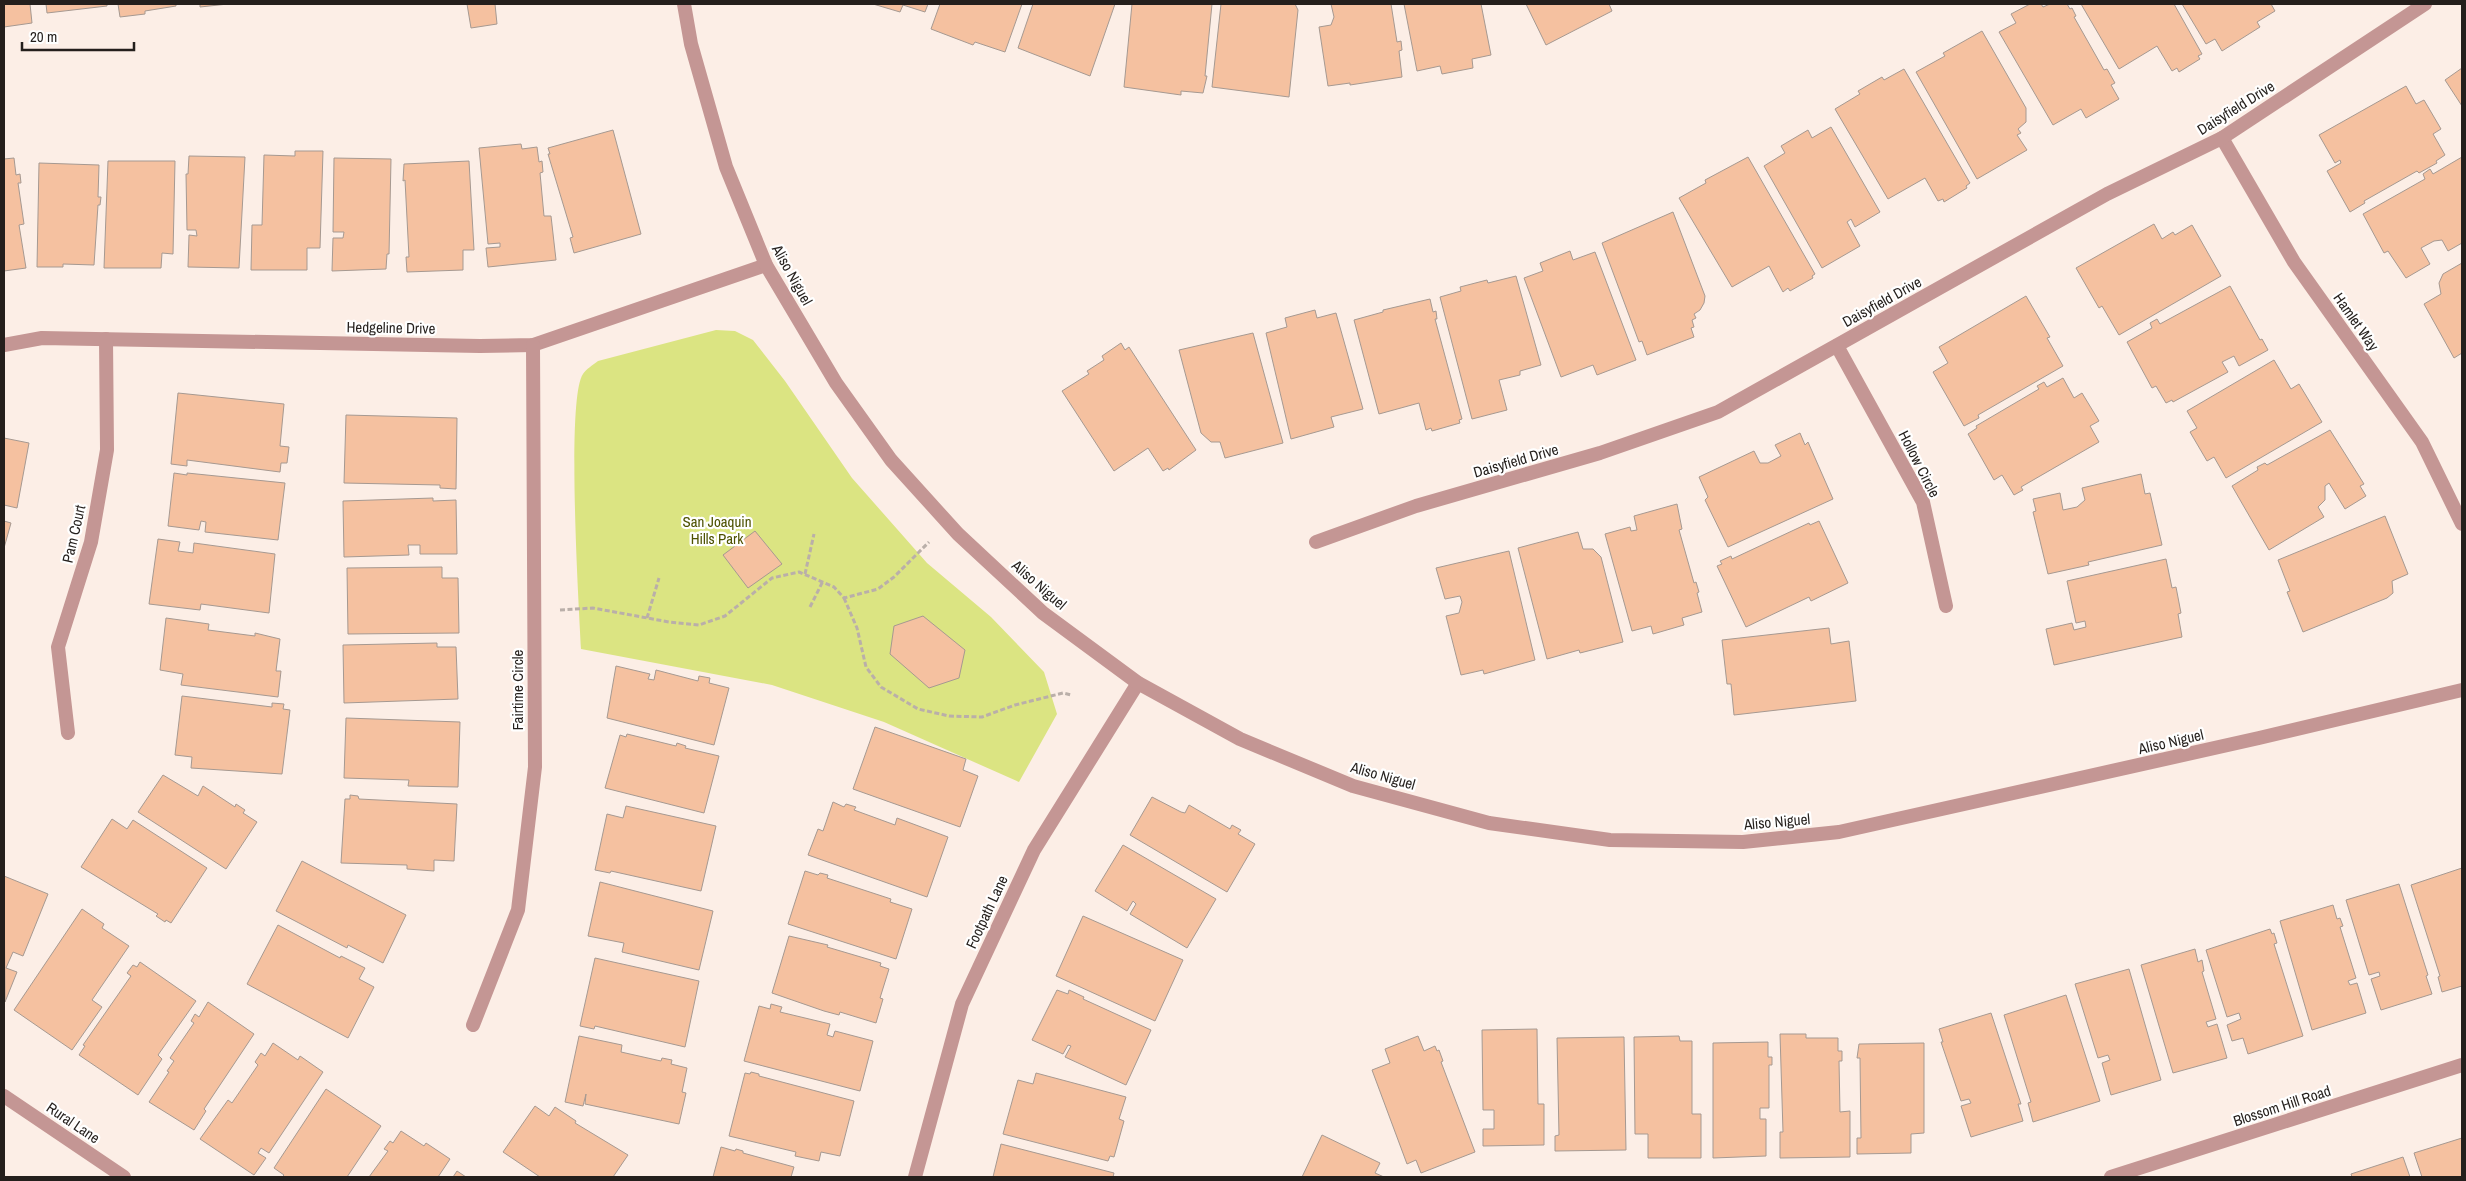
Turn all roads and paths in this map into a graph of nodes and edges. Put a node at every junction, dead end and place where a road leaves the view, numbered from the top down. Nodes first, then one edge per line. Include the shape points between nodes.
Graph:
1 (684, 4) edge
2 (2424, 4) edge
3 (2222, 138) junction
4 (766, 265) junction
5 (106, 339) junction
6 (4, 345) edge
7 (532, 345) junction
8 (1837, 346) junction
9 (949, 523) junction
10 (2462, 524) edge
11 (814, 534) dead end
12 (1316, 542) dead end
13 (805, 574) junction
14 (659, 578) dead end
15 (823, 582) junction
16 (844, 598) junction
17 (1946, 606) dead end
18 (810, 607) dead end
19 (534, 611) junction
20 (647, 618) junction
21 (1138, 683) junction
22 (2462, 690) edge
23 (1071, 695) dead end
24 (68, 733) dead end
25 (473, 1025) dead end
26 (2462, 1065) edge
27 (4, 1096) edge
28 (124, 1177) edge
29 (914, 1177) edge
30 (2111, 1177) edge

1 - 4 street, Aliso Niguel via 691,44 726,167
2 - 3 street, Daisyfield Drive
3 - 8 street, Daisyfield Drive via 2107,194
3 - 10 street, Hamlet Way via 2294,262 2422,442
4 - 7 street, Hedgeline Drive
4 - 9 street, Aliso Niguel via 847,398 891,460
5 - 6 street, Hedgeline Drive via 42,338
5 - 7 street, Hedgeline Drive
5 - 24 street, Pam Court via 107,450 91,542 58,647
7 - 19 street, Fairtime Circle
8 - 12 street, Daisyfield Drive via 1718,412 1600,453 1416,506
8 - 17 street, Hollow Circle via 1923,502
9 - 16 path via 878,589
9 - 21 street, Aliso Niguel via 1043,613
11 - 13 path
13 - 15 path
13 - 20 path via 799,572 772,578 725,616 700,625
14 - 20 path
15 - 16 path via 834,587
15 - 18 path
16 - 23 path via 857,628 866,667 881,687 918,709 950,716 982,716 1063,693
19 - 20 path via 593,608
19 - 25 street, Fairtime Circle via 535,767 518,910
21 - 22 street, Aliso Niguel via 1240,739 1352,786 1489,823 1610,840 1743,842 1848,830 2211,750
21 - 29 street, Footpath Lane via 1034,850 962,1004
26 - 30 street, Blossom Hill Road
27 - 28 street, Rural Lane

